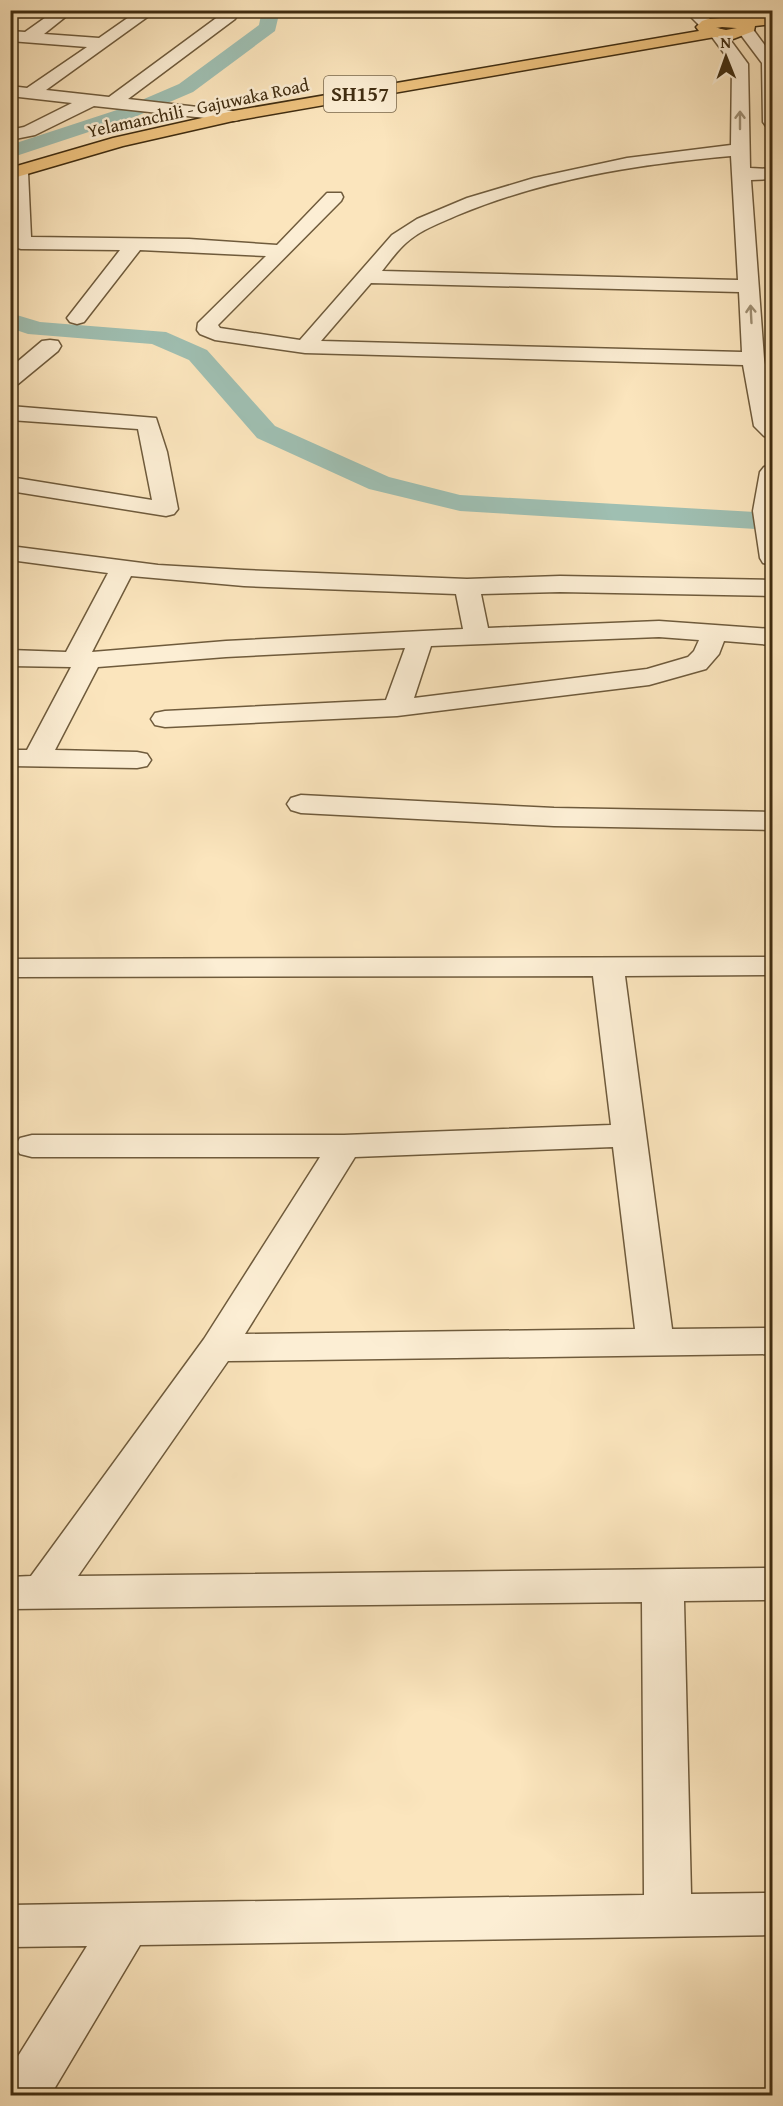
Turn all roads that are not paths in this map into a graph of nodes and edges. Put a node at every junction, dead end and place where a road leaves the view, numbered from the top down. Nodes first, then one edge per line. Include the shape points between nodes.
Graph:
1 (67, 10) edge
2 (150, 10) edge
3 (210, 10) edge
4 (691, 10) edge
5 (720, 10) edge
6 (772, 19) edge
7 (772, 25) edge
8 (742, 26) junction
9 (711, 29) junction
10 (10, 36) edge
11 (29, 37) junction
12 (100, 44) junction
13 (771, 63) edge
14 (10, 91) edge
15 (31, 93) junction
16 (92, 100) junction
17 (113, 102) junction
18 (204, 113) junction
19 (232, 116) junction
20 (772, 122) edge
21 (10, 135) edge
22 (740, 150) junction
23 (13, 170) edge
24 (743, 174) junction
25 (772, 174) edge
26 (334, 197) dead end
27 (21, 243) junction
28 (135, 244) junction
29 (282, 251) junction
30 (11, 261) edge
31 (365, 277) junction
32 (749, 286) junction
33 (77, 318) dead end
34 (51, 346) dead end
35 (305, 347) junction
36 (753, 359) junction
37 (10, 379) edge
38 (10, 413) edge
39 (772, 431) edge
40 (772, 472) edge
41 (10, 484) edge
42 (768, 509) edge
43 (10, 553) edge
44 (772, 558) edge
45 (123, 568) junction
46 (467, 586) junction
47 (772, 588) edge
48 (716, 632) junction
49 (477, 636) junction
50 (772, 637) edge
51 (421, 638) junction
52 (10, 658) edge
53 (82, 660) junction
54 (397, 708) junction
55 (165, 719) dead end
56 (23, 758) edge
57 (137, 760) dead end
58 (301, 804) dead end
59 (772, 821) edge
60 (608, 966) junction
61 (772, 966) edge
62 (10, 968) edge
63 (629, 1135) junction
64 (32, 1146) dead end
65 (344, 1146) junction
66 (772, 1341) edge
67 (655, 1342) junction
68 (217, 1348) junction
69 (772, 1584) edge
70 (663, 1585) junction
71 (27, 1592) edge
72 (772, 1914) edge
73 (668, 1916) junction
74 (127, 1924) junction
75 (10, 1926) edge
76 (21, 2096) edge

1 - 11 street
2 - 12 street
3 - 17 street via 229,16
4 - 9 street
5 - 8 street
6 - 8 main road, Yelamanchili - Gajuwaka Road / SH157
7 - 8 main road, Yelamanchili - Gajuwaka Road / SH157
8 - 9 main road, Yelamanchili - Gajuwaka Road / SH157
8 - 13 street
9 - 18 main road, Yelamanchili - Gajuwaka Road / SH157
9 - 19 main road, Yelamanchili - Gajuwaka Road / SH157
22 -> 9 street via 740,64
10 - 11 street
11 - 12 street
12 - 15 street
13 - 20 street
14 - 15 street
15 - 16 street
16 - 17 street
16 - 21 street via 29,131
17 - 18 street
18 - 19 street
18 - 23 main road, Yelamanchili - Gajuwaka Road / SH157 via 107,135
19 - 23 main road, Yelamanchili - Gajuwaka Road / SH157
22 - 24 street
22 - 31 street via 627,163 474,202 424,223 399,239
23 - 27 street
24 - 25 street
24 - 32 street
26 - 29 street
27 - 28 street
27 - 30 street
28 - 29 street
28 - 33 street
29 - 35 street via 208,323 207,330
31 - 32 street
31 - 35 street
36 -> 32 street
34 - 37 street
35 - 36 street
36 - 39 street via 765,426
38 - 41 street via 148,423 166,509
40 - 42 street
42 - 44 street
43 - 45 street
45 - 46 street via 244,578
45 - 53 street
46 - 47 street
46 - 49 street
48 - 49 street via 659,629
48 - 50 street
48 - 54 street via 697,663 649,677
49 - 51 street
51 - 53 street
51 - 54 street
52 - 53 street
53 - 56 street
54 - 55 street
56 - 57 street
58 - 59 street via 554,817
60 - 61 street
60 - 62 street
60 - 63 street
63 - 65 street
63 - 67 street
64 - 65 street
65 - 68 street
66 - 67 street
67 - 68 street
68 - 71 street
69 - 70 street
70 - 71 street
70 - 73 street
72 - 73 street
73 - 74 street
74 - 75 street
74 - 76 street

